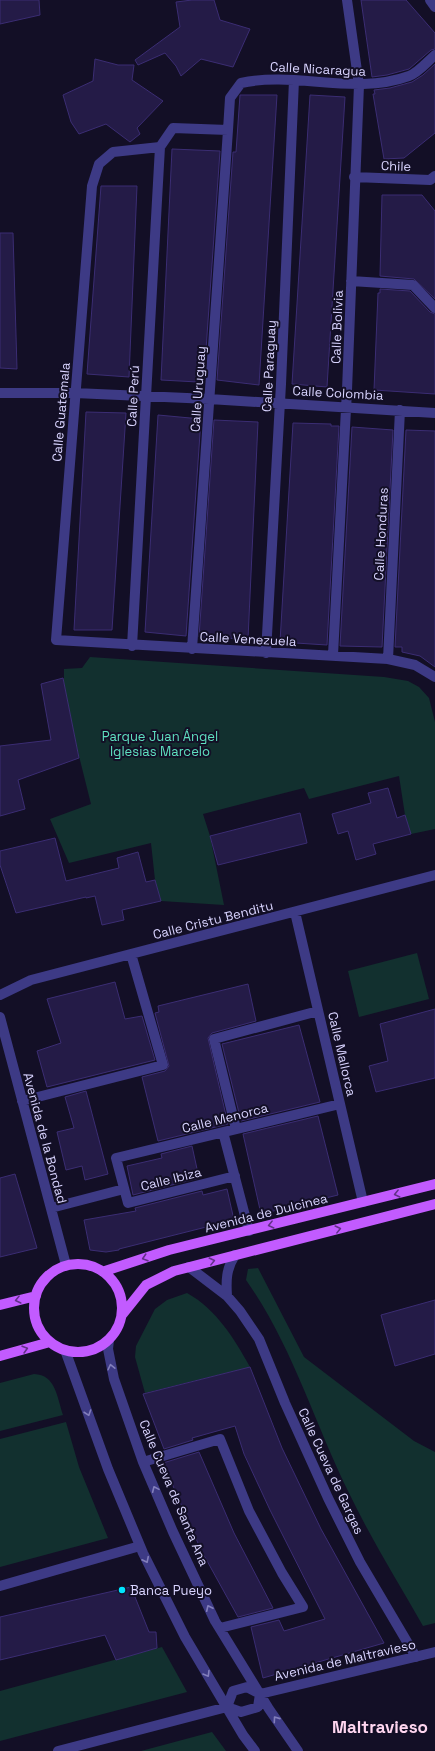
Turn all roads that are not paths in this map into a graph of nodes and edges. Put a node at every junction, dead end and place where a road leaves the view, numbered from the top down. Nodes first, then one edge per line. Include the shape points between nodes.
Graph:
1 (347, 0) edge
2 (430, 0) edge
3 (435, 7) edge
4 (435, 55) edge
5 (294, 80) junction
6 (359, 85) junction
7 (228, 130) junction
8 (160, 147) junction
9 (354, 177) junction
10 (433, 181) edge
11 (351, 281) junction
12 (435, 308) edge
13 (0, 393) edge
14 (75, 393) junction
15 (145, 396) junction
16 (209, 399) junction
17 (280, 403) junction
18 (346, 407) junction
19 (400, 410) junction
20 (435, 413) edge
21 (56, 640) joint
22 (132, 646) junction
23 (192, 649) junction
24 (266, 653) junction
25 (333, 655) junction
26 (388, 659) junction
27 (435, 677) edge
28 (435, 875) edge
29 (295, 912) junction
30 (131, 954) junction
31 (0, 995) edge
32 (318, 1011) junction
33 (0, 1017) edge
34 (22, 1101) junction
35 (340, 1104) junction
36 (236, 1129) junction
37 (223, 1132) junction
38 (234, 1176) junction
39 (435, 1184) edge
40 (124, 1189) junction
41 (363, 1202) junction
42 (435, 1204) edge
43 (50, 1208) junction
44 (249, 1231) junction
45 (235, 1255) junction
46 (66, 1265) junction
47 (189, 1267) junction
48 (105, 1271) junction
49 (36, 1296) junction
50 (227, 1296) junction
51 (0, 1305) edge
52 (122, 1315) junction
53 (109, 1340) junction
54 (50, 1342) junction
55 (65, 1350) junction
56 (0, 1356) edge
57 (143, 1462) junction
58 (140, 1546) junction
59 (0, 1586) edge
60 (220, 1628) junction
61 (435, 1652) edge
62 (416, 1657) junction
63 (260, 1694) junction
64 (227, 1707) junction
65 (58, 1751) edge
66 (255, 1751) edge
67 (298, 1751) edge

1 - 6 street, Calle Bolivia
2 - 3 street
4 - 6 street, Calle Nicaragua via 410,76 371,85
5 - 6 street, Calle Nicaragua
5 - 7 street, Calle Nicaragua via 260,79 241,83 230,98
5 - 17 street, Calle Paraguay
6 - 9 street, Calle Bolivia
7 - 8 street via 173,128
7 - 16 street, Calle Uruguay
8 - 14 street, Calle Guatemala via 113,152 99,164 92,186
8 - 15 street, Calle Perú
9 - 10 street, Chile
9 - 11 street, Calle Bolivia
11 - 12 street via 413,285
11 - 18 street, Calle Bolivia
13 - 14 street, Calle Colombia
14 - 15 street, Calle Colombia
14 - 21 street, Calle Guatemala
15 - 16 street, Calle Colombia
15 - 22 street, Calle Perú
16 - 17 street, Calle Colombia
16 - 23 street, Calle Uruguay
17 - 18 street, Calle Colombia
17 - 24 street, Calle Paraguay
18 - 19 street, Calle Colombia
18 - 25 street, Calle Bolivia
19 - 20 street, Calle Colombia
19 - 26 street, Calle Honduras
21 - 22 street, Calle Venezuela
22 - 23 street, Calle Venezuela
23 - 24 street, Calle Venezuela
24 - 25 street, Calle Venezuela
25 - 26 street, Calle Venezuela
26 - 27 street, Calle Venezuela via 415,665
28 - 29 street, Calle Cristu Benditu
29 - 30 street, Calle Cristu Benditu
29 - 32 street, Calle Mallorca
30 - 31 street, Calle Cristu Benditu via 31,980
30 - 34 street via 163,1065
32 - 35 street, Calle Mallorca
32 - 36 street via 214,1039
33 - 34 street, Avenida de la Bondad
34 - 43 street, Avenida de la Bondad
35 - 36 street, Calle Menorca
35 - 41 street, Calle Mallorca
36 - 37 street, Calle Menorca
37 - 38 street
37 - 40 street, Calle Menorca via 116,1158
38 - 40 street, Calle Ibiza via 128,1203
38 - 44 street
39 -> 41 main road, Avenida de Dulcinea
40 - 43 street
41 -> 44 main road, Avenida de Dulcinea
45 -> 42 main road
43 - 46 street, Avenida de la Bondad
44 -> 48 main road, Avenida de Dulcinea via 169,1250
47 -> 45 main road
45 - 50 street via 228,1270
46 - 48 main road via 82,1264
46 - 49 main road via 45,1279
47 - 50 street, Calle Cueva de Gargas
47 - 52 main road via 174,1271 146,1285
48 - 52 main road via 119,1290
49 -> 51 main road
49 - 54 main road via 34,1306 37,1325
50 - 62 street, Calle Cueva de Gargas via 259,1339 328,1498 360,1562
52 - 53 main road
53 - 55 main road via 94,1349 81,1352
57 -> 53 street, Calle Cueva de Santa Ana via 114,1379 108,1349
54 - 55 main road
56 -> 54 main road
55 -> 58 street via 108,1469
60 -> 57 street, Calle Cueva de Santa Ana via 173,1532
57 - 60 street via 220,1439 249,1511 303,1607
58 - 59 street
58 -> 64 street via 185,1637
60 - 63 street, Calle Cueva de Santa Ana
61 - 62 street, Avenida de Maltravieso
62 - 63 street, Avenida de Maltravieso
63 - 64 street, Avenida de Maltravieso via 258,1707 241,1712
63 - 64 street, Avenida de Maltravieso via 247,1687 233,1691
67 -> 63 street, Calle Cueva de Santa Ana
64 - 65 street, Avenida de Maltravieso
64 - 66 street

